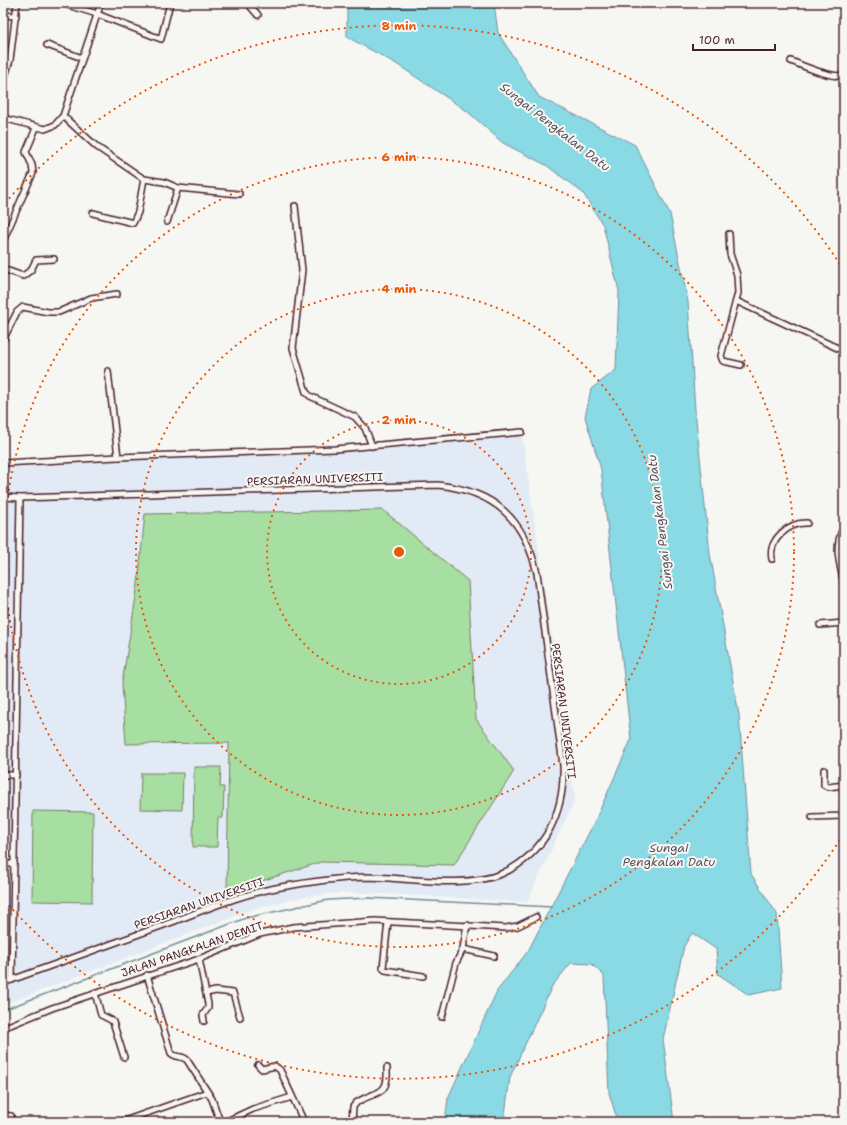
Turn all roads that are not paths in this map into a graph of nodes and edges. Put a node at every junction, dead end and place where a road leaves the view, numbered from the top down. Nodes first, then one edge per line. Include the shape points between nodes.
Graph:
1 (16, 3) edge
2 (61, 3) edge
3 (100, 3) edge
4 (170, 3) edge
5 (250, 3) edge
6 (97, 14) junction
7 (258, 14) dead end
8 (3, 15) edge
9 (16, 16) junction
10 (47, 45) dead end
11 (82, 58) junction
12 (791, 61) dead end
13 (844, 75) edge
14 (3, 83) edge
15 (63, 116) junction
16 (3, 118) edge
17 (36, 128) junction
18 (144, 179) junction
19 (178, 188) junction
20 (239, 194) dead end
21 (295, 206) dead end
22 (93, 214) dead end
23 (167, 222) dead end
24 (730, 234) dead end
25 (3, 241) edge
26 (54, 259) dead end
27 (3, 269) edge
28 (118, 294) dead end
29 (736, 301) junction
30 (3, 340) edge
31 (844, 350) edge
32 (741, 365) dead end
33 (108, 371) dead end
34 (522, 432) dead end
35 (372, 446) junction
36 (118, 457) junction
37 (3, 463) edge
38 (3, 497) edge
39 (20, 498) junction
40 (807, 523) dead end
41 (844, 527) edge
42 (772, 559) dead end
43 (844, 584) edge
44 (844, 623) edge
45 (820, 625) dead end
46 (824, 770) dead end
47 (3, 775) edge
48 (16, 775) junction
49 (844, 785) edge
50 (844, 816) edge
51 (812, 817) dead end
52 (3, 864) edge
53 (14, 864) junction
54 (536, 917) dead end
55 (388, 922) junction
56 (467, 925) junction
57 (463, 949) junction
58 (494, 956) dead end
59 (198, 959) junction
60 (147, 975) junction
61 (423, 976) dead end
62 (12, 980) junction
63 (3, 983) edge
64 (95, 993) junction
65 (206, 993) junction
66 (240, 1017) dead end
67 (442, 1017) dead end
68 (204, 1021) dead end
69 (3, 1028) edge
70 (124, 1057) dead end
71 (258, 1065) dead end
72 (387, 1068) dead end
73 (206, 1092) junction
74 (292, 1097) junction
75 (3, 1115) edge
76 (11, 1116) dead end
77 (241, 1116) junction
78 (121, 1122) edge
79 (220, 1122) edge
80 (225, 1122) edge
81 (244, 1122) edge
82 (304, 1122) edge
83 (352, 1122) edge

1 - 9 street
2 - 6 street
3 - 6 street
4 - 6 street via 161,39
5 - 7 street
6 - 11 street
8 - 9 street
9 - 14 street via 10,60
10 - 11 street
11 - 15 street
12 - 13 street via 835,75
15 - 17 street via 50,128
15 - 18 street via 97,147
16 - 17 street
17 - 25 street via 26,152 32,168 30,180
18 - 19 street via 164,182
18 - 22 street via 138,212 133,224
19 - 20 street
19 - 23 street
21 - 35 street via 302,270 293,342 294,356 306,392 355,417 365,428
24 - 29 street via 730,254 738,280
26 - 27 street via 38,259 31,270 23,276
28 - 30 street via 91,298 59,312 23,307 17,312
29 - 31 street
29 - 32 street via 720,356 723,361
33 - 36 street
34 - 35 street
35 - 36 street
36 - 37 street
38 - 39 street, PERSIARAN UNIVERSITI
39 - 48 street
39 - 62 street, PERSIARAN UNIVERSITI via 438,485 459,487 496,504 523,533 532,551 564,786 554,822 543,840 518,865 501,874 480,880 365,877 330,879 279,887 236,899
40 - 42 street via 796,524 779,536 771,548
41 - 43 street via 837,549
44 - 45 street
46 - 49 street via 824,785
47 - 48 street
48 - 53 street
50 - 51 street
52 - 53 street
53 - 62 street
54 - 56 street, JALAN PANGKALAN DEMIT via 518,926 506,928
55 - 56 street, JALAN PANGKALAN DEMIT
55 - 59 street, JALAN PANGKALAN DEMIT via 293,927 260,934
55 - 61 street via 383,968
56 - 57 street
57 - 58 street
57 - 67 street via 456,963
59 - 60 street, JALAN PANGKALAN DEMIT
59 - 65 street
60 - 64 street, JALAN PANGKALAN DEMIT
60 - 73 street via 171,1053 187,1060
62 - 63 street, PERSIARAN UNIVERSITI
64 - 69 street, JALAN PANGKALAN DEMIT
64 - 70 street via 101,1015 113,1022
65 - 66 street via 233,993
65 - 68 street via 208,1006 203,1013
71 - 74 street via 262,1069 277,1067
72 - 83 street via 386,1087 356,1103
73 - 78 street
73 - 79 street via 212,1099
74 - 77 street via 253,1109
74 - 82 street
75 - 76 street
77 - 80 street
77 - 81 street

